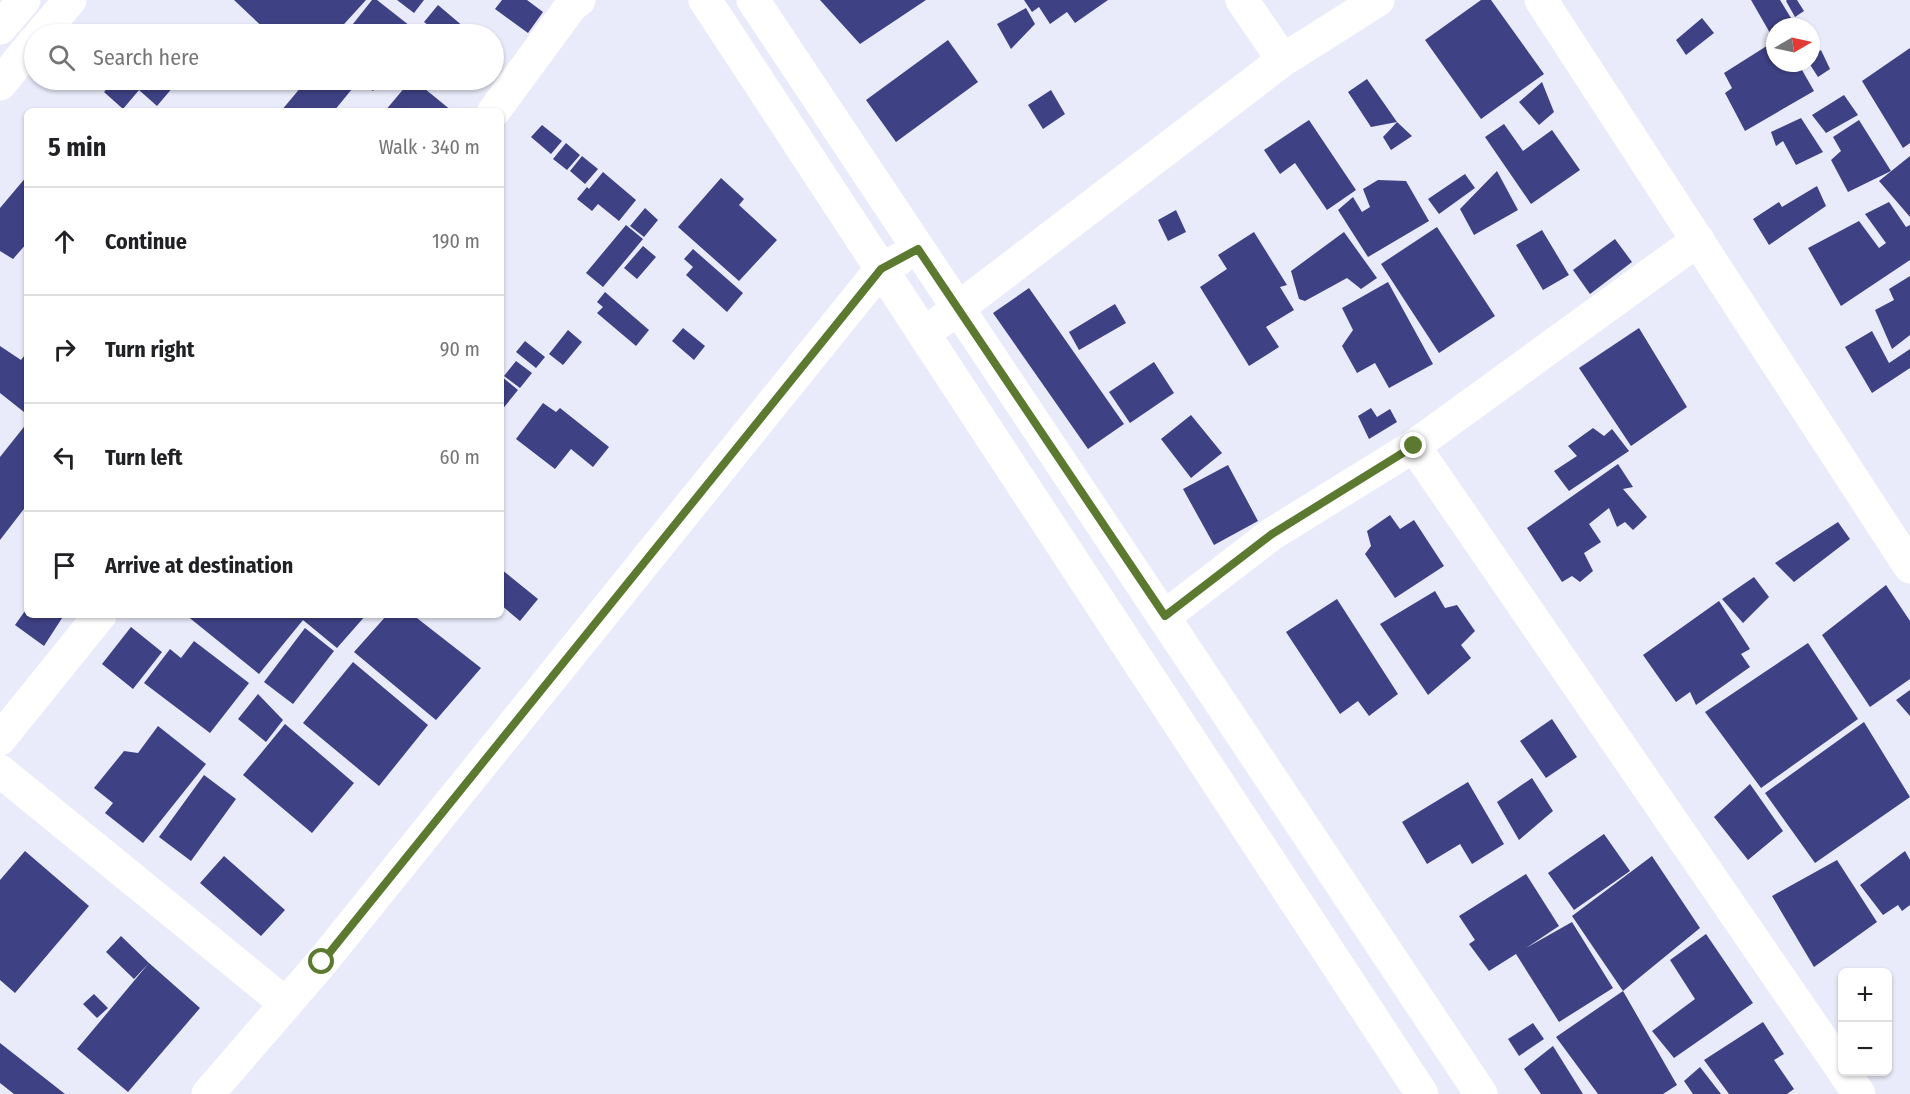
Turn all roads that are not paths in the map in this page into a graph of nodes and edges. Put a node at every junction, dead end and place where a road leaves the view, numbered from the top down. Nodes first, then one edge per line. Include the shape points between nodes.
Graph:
1 (24, 0) edge
2 (70, 0) edge
3 (579, 0) edge
4 (705, 0) edge
5 (753, 0) edge
6 (1242, 0) edge
7 (1378, 0) edge
8 (1541, 0) edge
9 (50, 24) edge
10 (0, 28) edge
11 (24, 54) edge
12 (1283, 60) junction
13 (0, 84) edge
14 (496, 108) edge
15 (1698, 240) junction
16 (918, 249) junction
17 (881, 269) junction
18 (957, 309) junction
19 (923, 335) junction
20 (1414, 446) junction
21 (1910, 567) edge
22 (1165, 616) junction
23 (98, 618) edge
24 (0, 738) edge
25 (0, 771) edge
26 (286, 1004) junction
27 (1838, 1063) edge
28 (1847, 1076) edge
29 (208, 1094) edge
30 (1422, 1094) edge
31 (1481, 1094) edge
32 (1860, 1094) edge

1 - 10 street
2 - 9 street
3 - 14 street
4 - 17 street
5 - 16 street
6 - 12 street
7 - 12 street
8 - 15 street
11 - 13 street
12 - 18 street
15 - 20 street
15 - 21 street
16 - 17 street
16 - 18 street
17 - 19 street
17 - 26 street
18 - 19 street
18 - 22 street
19 - 30 street
20 - 22 street via 1272,534
20 - 27 street
22 - 31 street
23 - 24 street
25 - 26 street
26 - 29 street
28 - 32 street

